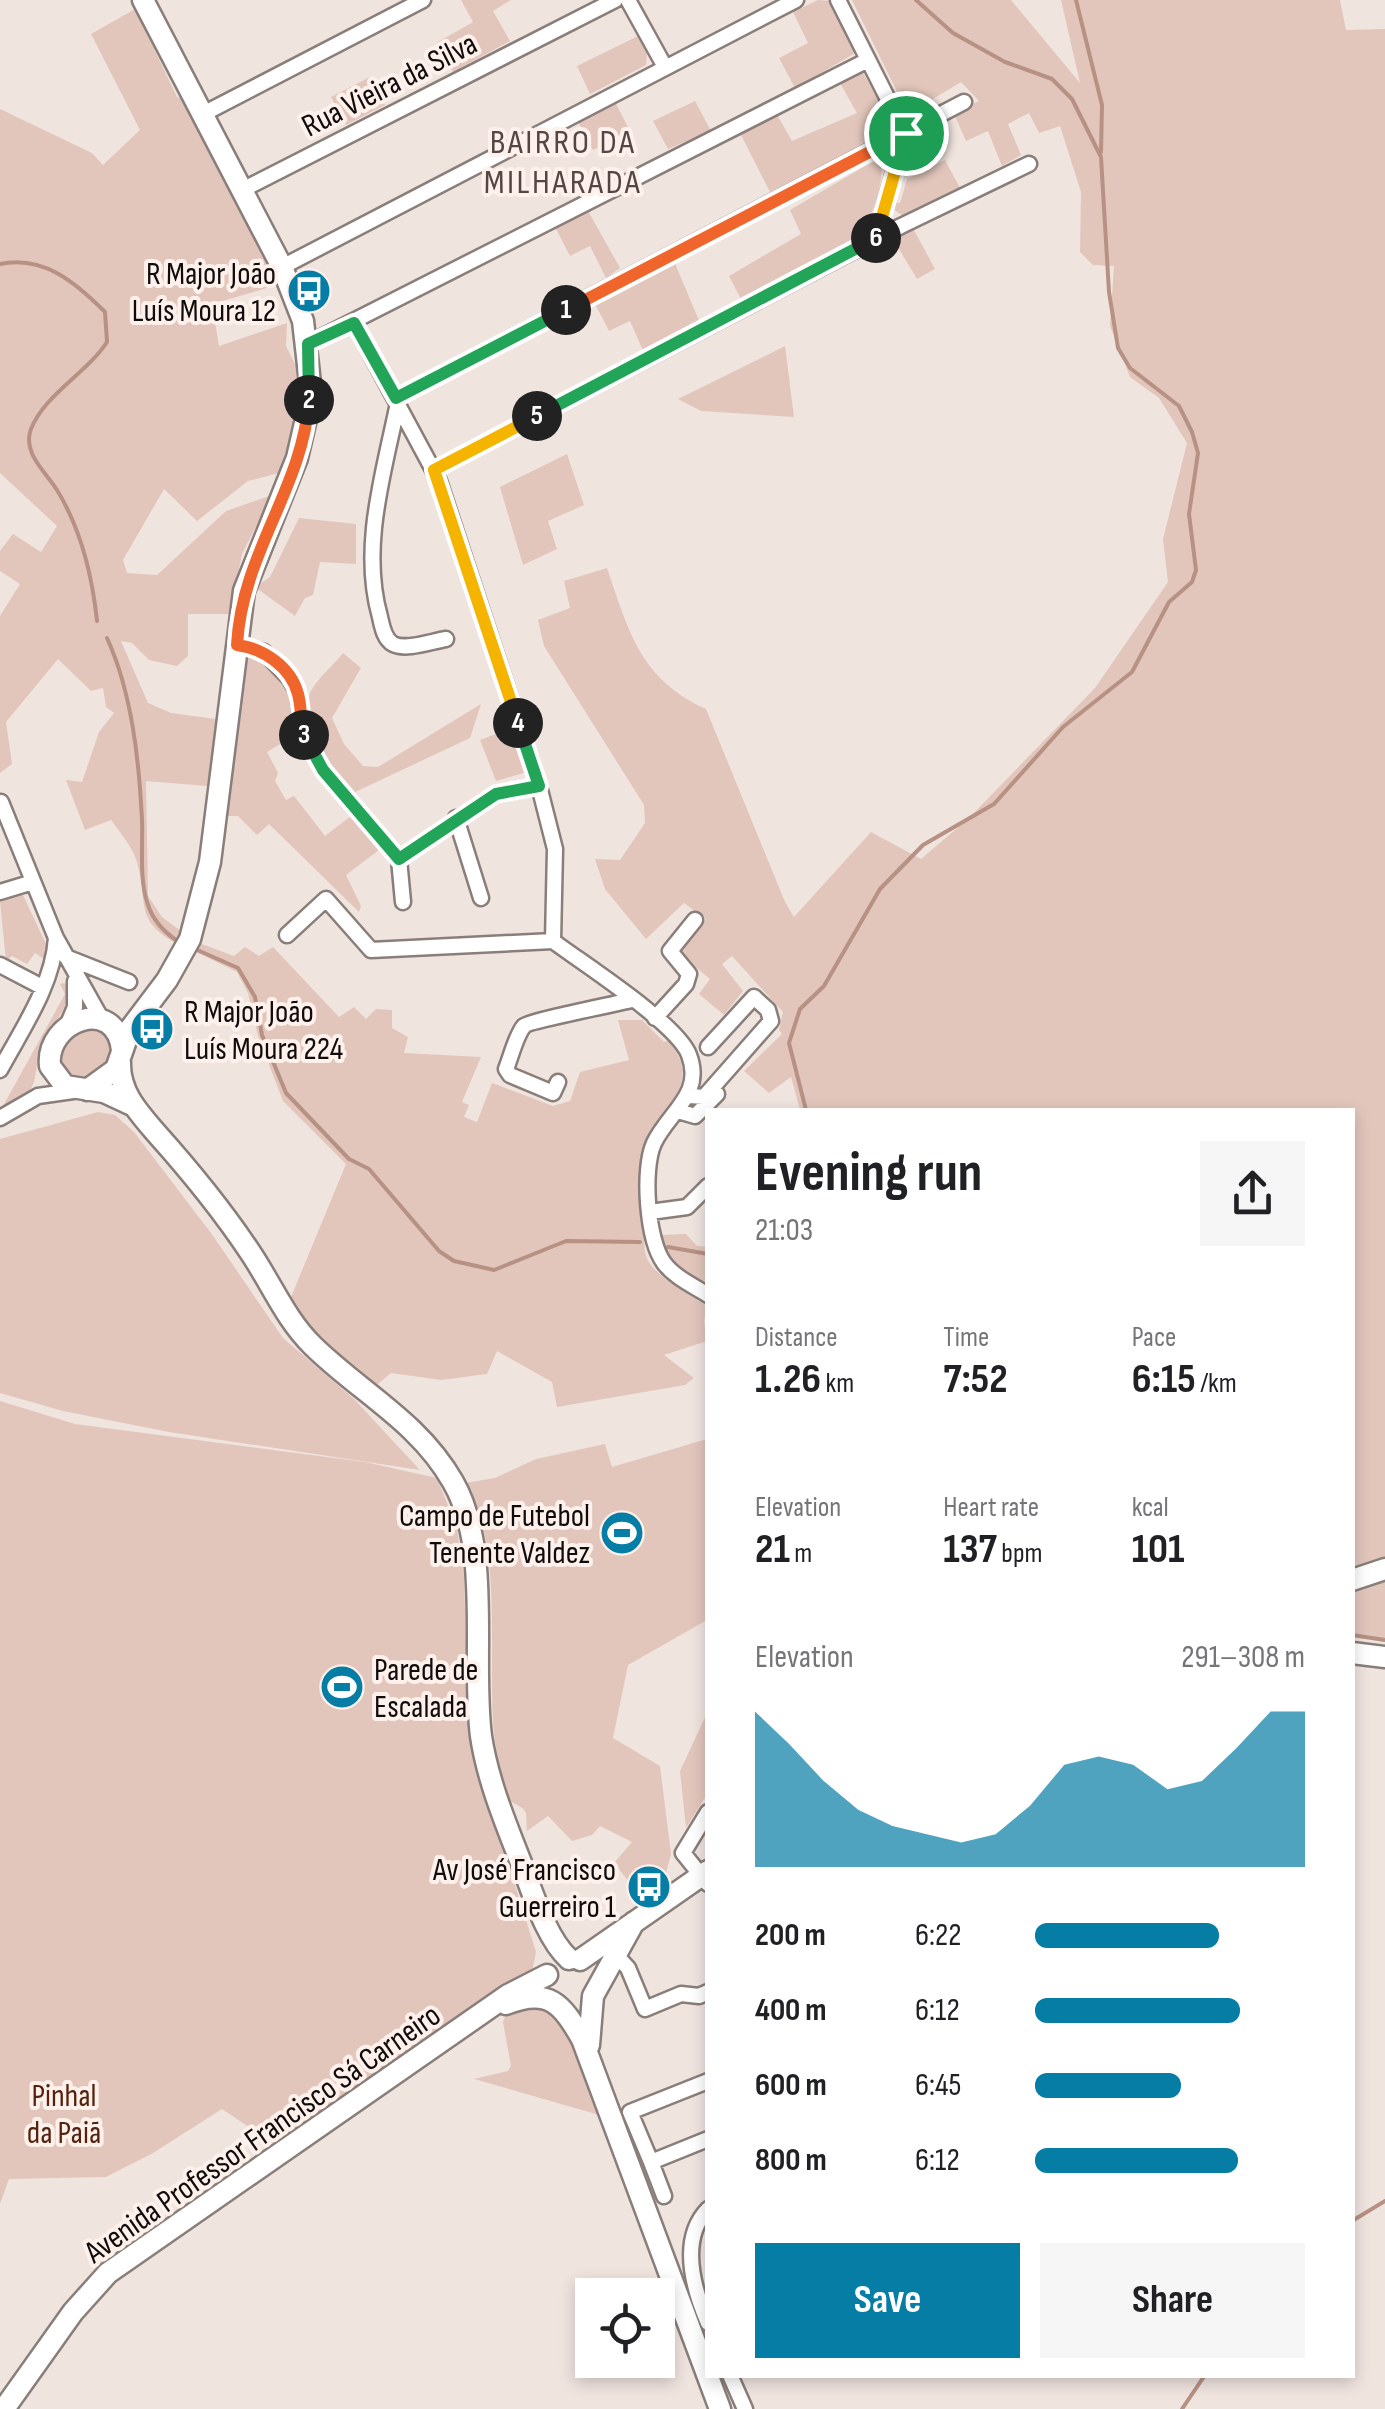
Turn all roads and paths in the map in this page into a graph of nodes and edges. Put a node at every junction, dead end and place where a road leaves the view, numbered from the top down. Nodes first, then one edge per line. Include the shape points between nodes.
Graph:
1 (144, 0) edge
2 (424, 0) edge
3 (614, 0) edge
4 (628, 0) edge
5 (796, 0) edge
6 (838, 0) edge
7 (868, 60) junction
8 (665, 67) junction
9 (964, 102) dead end
10 (203, 114) junction
11 (906, 133) junction
12 (1029, 164) dead end
13 (242, 190) junction
14 (875, 240) junction
15 (282, 267) junction
16 (354, 323) junction
17 (308, 344) junction
18 (397, 400) junction
19 (434, 470) junction
20 (446, 639) dead end
21 (237, 645) junction
22 (539, 786) junction
23 (1, 802) edge
24 (456, 818) junction
25 (399, 859) junction
26 (33, 882) junction
27 (0, 892) edge
28 (481, 898) dead end
29 (403, 902) dead end
30 (696, 920) dead end
31 (287, 935) dead end
32 (56, 938) junction
33 (553, 941) junction
34 (66, 957) junction
35 (0, 966) edge
36 (74, 975) junction
37 (129, 982) dead end
38 (42, 987) junction
39 (159, 989) junction
40 (631, 1000) junction
41 (655, 1018) junction
42 (104, 1020) junction
43 (67, 1026) junction
44 (708, 1047) dead end
45 (121, 1056) junction
46 (49, 1060) junction
47 (732, 1068) junction
48 (0, 1070) edge
49 (558, 1082) dead end
50 (83, 1090) junction
51 (38, 1096) junction
52 (690, 1096) junction
53 (134, 1106) junction
54 (678, 1111) junction
55 (0, 1118) edge
56 (705, 1189) edge
57 (650, 1212) junction
58 (705, 1293) edge
59 (1385, 1568) edge
60 (1355, 1579) edge
61 (1355, 1653) edge
62 (1385, 1658) edge
63 (705, 1817) edge
64 (705, 1876) edge
65 (533, 1895) junction
66 (634, 1922) junction
67 (615, 1954) junction
68 (575, 1960) junction
69 (548, 1973) junction
70 (595, 1993) junction
71 (705, 1995) edge
72 (558, 2004) junction
73 (491, 2010) junction
74 (591, 2067) junction
75 (705, 2082) edge
76 (705, 2140) edge
77 (651, 2162) junction
78 (664, 2196) dead end
79 (705, 2212) edge
80 (705, 2314) edge
81 (705, 2369) edge
82 (708, 2378) edge
83 (732, 2378) edge
84 (4, 2409) edge
85 (720, 2409) edge
86 (745, 2409) edge

1 - 10 street
2 - 10 street
3 - 13 street, Rua Vieira da Silva
4 - 8 street
5 - 8 street
6 - 7 street
7 - 11 street
7 - 16 street
8 - 15 street
9 - 11 street
10 - 13 street
11 - 14 street
11 - 18 street
12 - 14 street
13 - 15 street
14 - 19 street
15 - 17 street
16 - 17 street
16 - 18 street
17 - 21 street via 308,410 285,492 248,574
18 - 19 street
18 - 20 street via 376,510 373,594 393,644
19 - 22 street
21 - 25 street via 264,652 290,679 315,758
21 - 39 street via 202,898 190,939
22 - 24 street via 496,794
22 - 33 street via 555,848
23 - 26 street
24 - 25 street
24 - 28 street
25 - 29 street
26 - 27 street
26 - 32 street
30 - 41 street via 670,951 689,974 686,984
31 - 33 street via 326,899 371,950
32 - 34 street
32 - 38 street
33 - 40 street
34 - 36 street
34 - 37 street
35 - 38 street
36 - 42 street
36 - 43 street via 75,1007
38 - 48 street
39 - 42 street via 126,1014
39 - 45 street via 132,1024
40 - 41 street
40 - 49 street via 524,1026 506,1069 552,1093
41 - 52 street via 689,1054
42 - 43 street
42 - 45 street via 120,1037
43 - 46 street
44 - 47 street via 754,997 771,1021
45 - 50 street via 106,1079
45 - 53 street via 121,1082
46 - 50 street via 60,1082
46 - 51 street
47 - 52 street via 704,1097
47 - 54 street via 696,1116
50 - 51 street
50 - 53 street
51 - 55 street
52 - 54 street
53 - 65 street via 218,1205 312,1346 412,1427 458,1491 472,1547 481,1736
54 - 57 street via 646,1166
56 - 57 street via 688,1206
57 - 58 street via 665,1266
59 - 60 street
61 - 62 street
63 - 64 street via 683,1853
64 - 66 street
65 - 68 street via 558,1949
65 - 69 street
66 - 67 street
66 - 68 street
67 - 70 street
67 - 71 street via 646,2009 682,1994
68 - 69 street
68 - 70 street via 595,1975
69 - 72 street via 546,1988
69 - 73 street, Avenida Professor Francisco Sá Carneiro
70 - 72 street via 581,2007
70 - 74 street
72 - 73 street via 526,1998
72 - 74 street via 582,2039
73 - 84 street, Avenida Professor Francisco Sá Carneiro via 108,2273
74 - 81 street
75 - 77 street via 630,2112
76 - 77 street
77 - 78 street
79 - 80 street via 692,2232 693,2280
82 - 85 street
83 - 86 street

